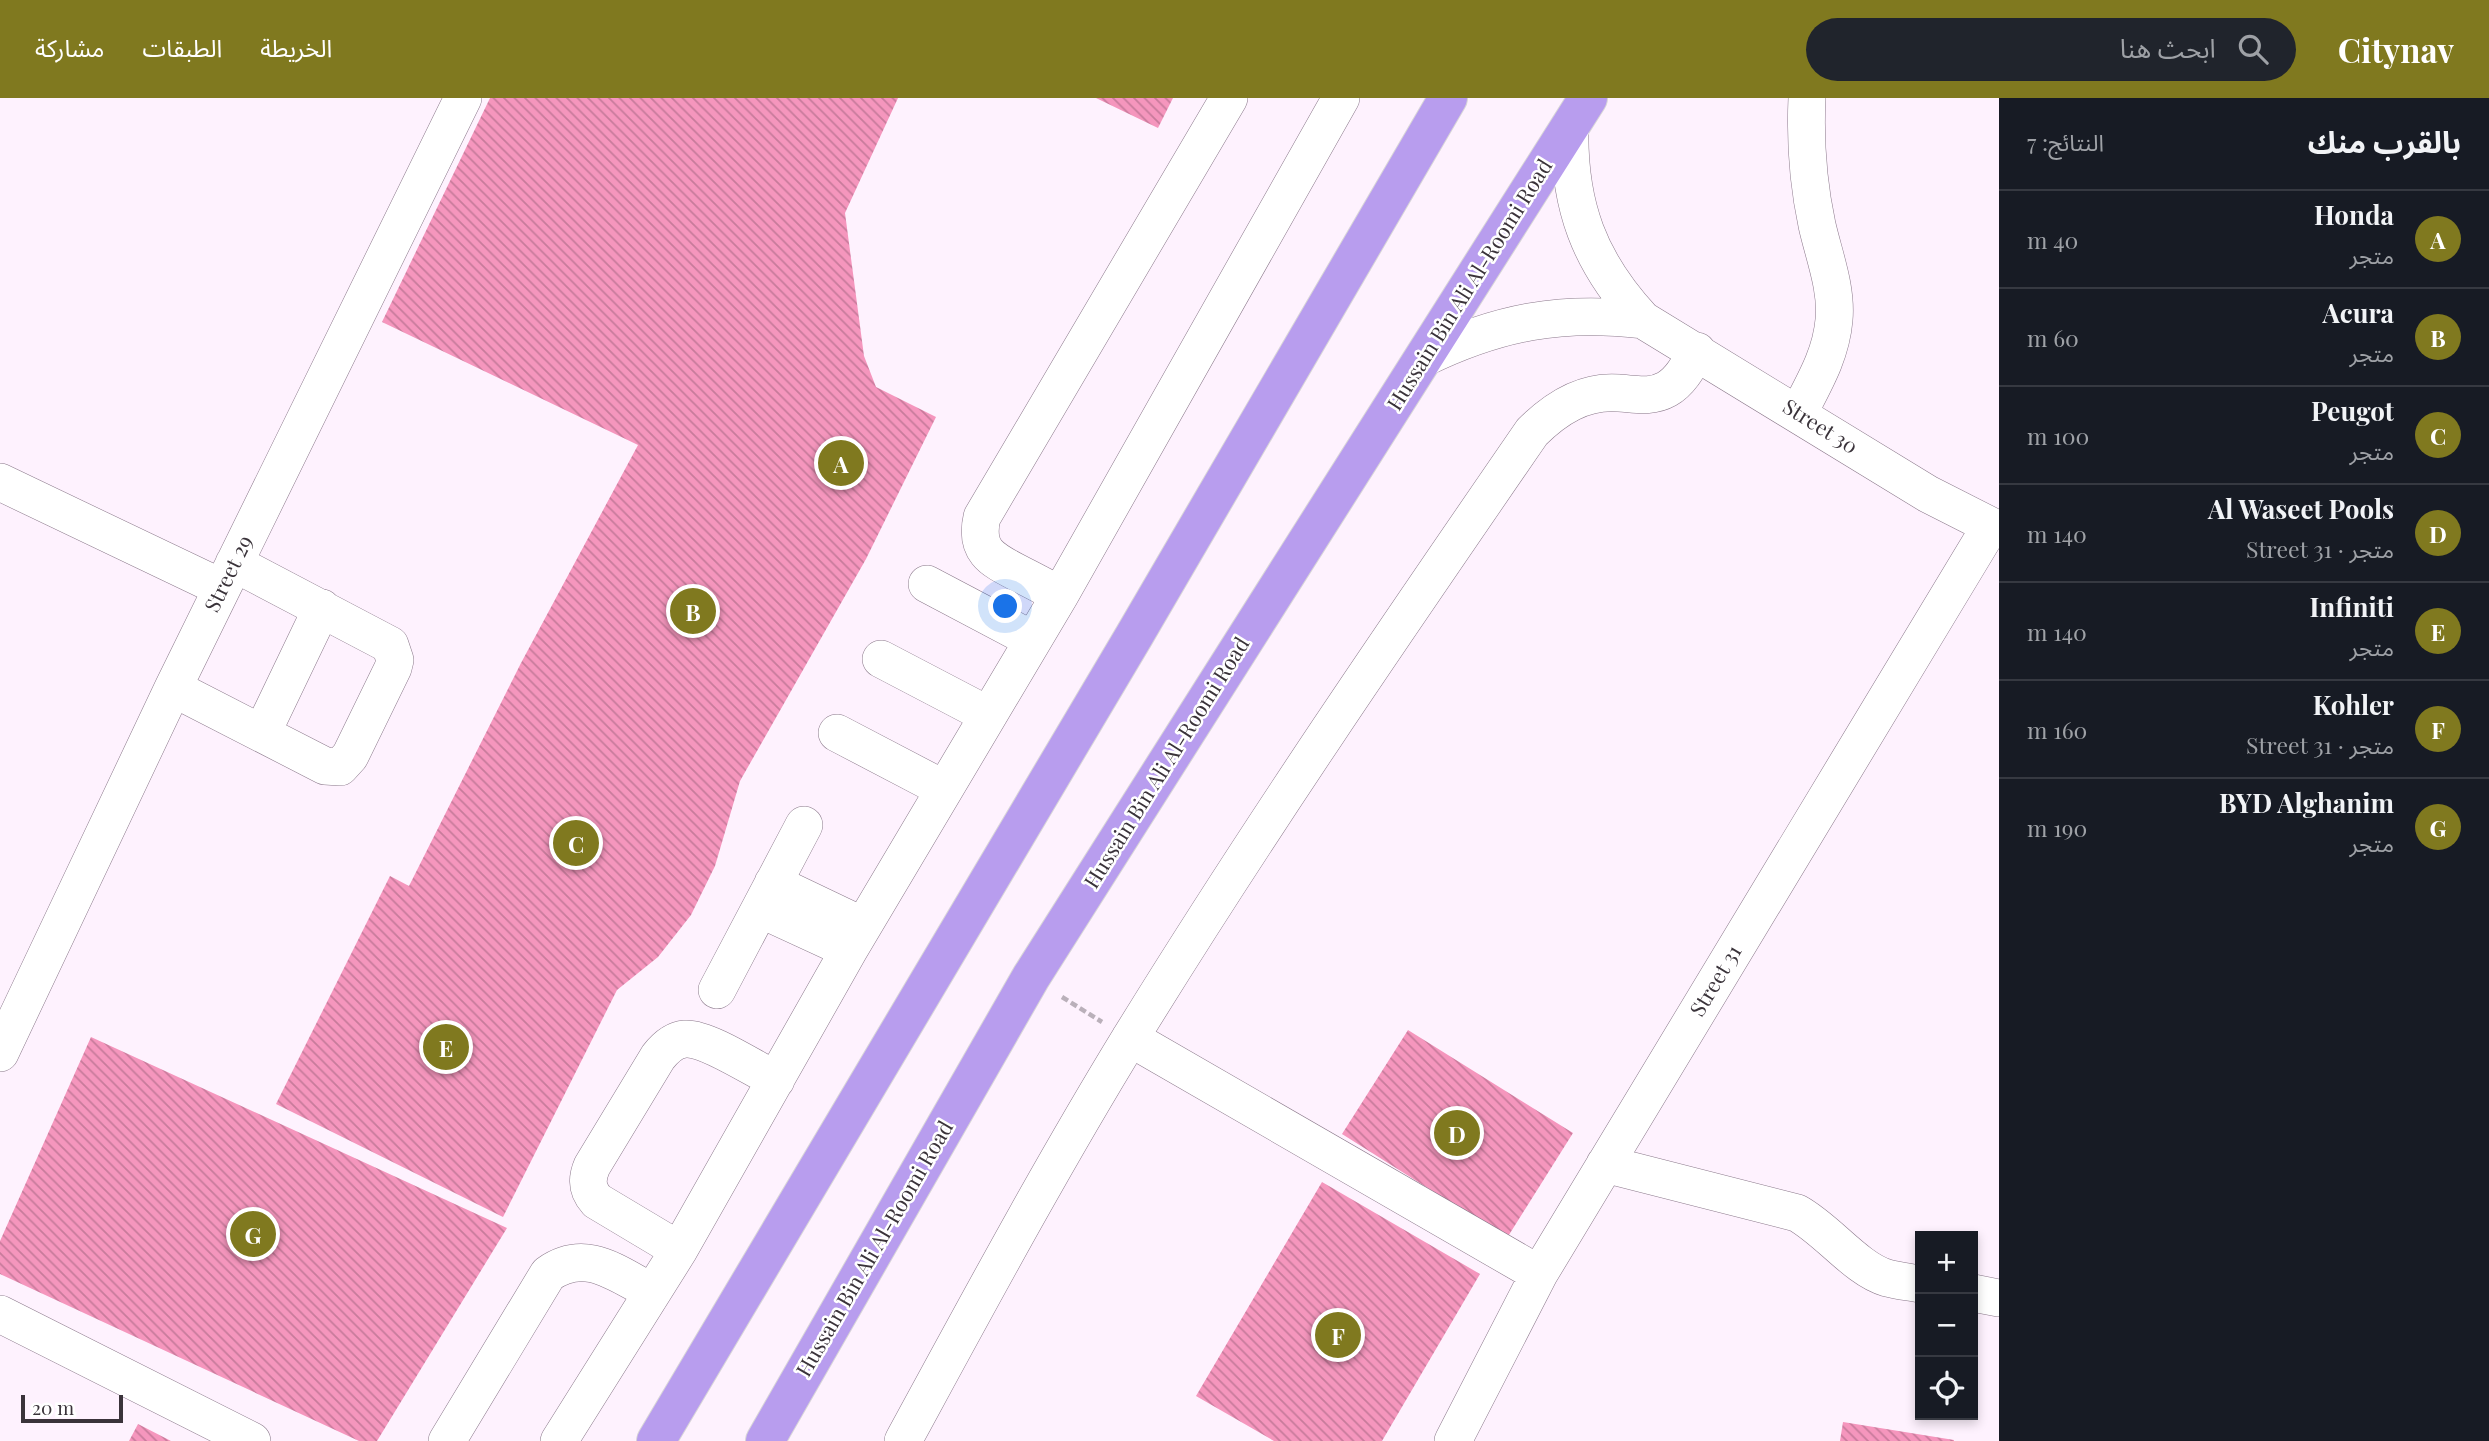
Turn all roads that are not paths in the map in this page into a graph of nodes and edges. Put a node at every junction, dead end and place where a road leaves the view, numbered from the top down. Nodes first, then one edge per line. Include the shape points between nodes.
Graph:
1 (463, 98) edge
2 (1229, 98) edge
3 (1341, 98) edge
4 (1807, 98) edge
5 (1443, 103) edge
6 (1579, 112) edge
7 (1643, 320) junction
8 (1697, 351) junction
9 (1424, 358) junction
10 (1798, 414) junction
11 (0, 482) edge
12 (1994, 529) edge
13 (228, 576) junction
14 (927, 584) dead end
15 (1060, 595) junction
16 (322, 608) junction
17 (1033, 640) junction
18 (881, 659) dead end
19 (173, 688) junction
20 (988, 715) junction
21 (262, 733) junction
22 (837, 733) dead end
23 (944, 789) junction
24 (804, 825) dead end
25 (766, 896) junction
26 (856, 938) junction
27 (717, 990) dead end
28 (1130, 1038) junction
29 (0, 1053) edge
30 (776, 1080) junction
31 (1605, 1164) junction
32 (679, 1250) junction
33 (1539, 1274) junction
34 (1915, 1283) edge
35 (652, 1292) junction
36 (1978, 1294) edge
37 (1999, 1298) edge
38 (0, 1314) edge
39 (252, 1441) edge
40 (447, 1441) edge
41 (559, 1441) edge
42 (656, 1441) edge
43 (765, 1441) edge
44 (903, 1441) edge
45 (1453, 1441) edge

1 - 13 street, Street 29
2 - 15 street via 982,517 979,529 986,552
3 - 15 street
4 - 10 street via 1809,179 1834,318 1822,367
5 - 42 highway via 1134,636
6 - 7 street, Street 30 via 1569,157 1590,245 1622,297
6 - 9 highway, Hussain Bin Ali Al-Roomi Road
7 - 8 street, Street 30
7 - 9 street, Street 30 via 1546,318 1483,332
8 - 10 street, Street 30
8 - 28 street via 1669,388 1648,395 1598,393 1579,398 1532,432 1235,870
9 - 43 highway, Hussain Bin Ali Al-Roomi Road via 1031,977
10 - 12 street, Street 30 via 1928,495
11 - 13 street
12 - 31 street, Street 31
13 - 16 street
13 - 19 street, Street 29
14 - 17 street
15 - 17 street
16 - 21 street
16 - 21 street via 390,645 393,668 350,756 340,766 325,766
17 - 20 street
18 - 20 street
19 - 21 street
19 - 29 street, Street 29
20 - 23 street
22 - 23 street
23 - 26 street
24 - 25 street
25 - 26 street
25 - 27 street
26 - 30 street
28 - 33 street
28 - 44 street
30 - 32 street
30 - 32 street via 703,1042 673,1042 658,1057 592,1166 587,1185 597,1201
31 - 33 street, Street 31
31 - 34 street via 1797,1213 1885,1278
32 - 35 street
33 - 45 street, Street 31
35 - 40 street via 599,1265 573,1262 559,1266 548,1274
35 - 41 street
36 - 37 street
38 - 39 street

